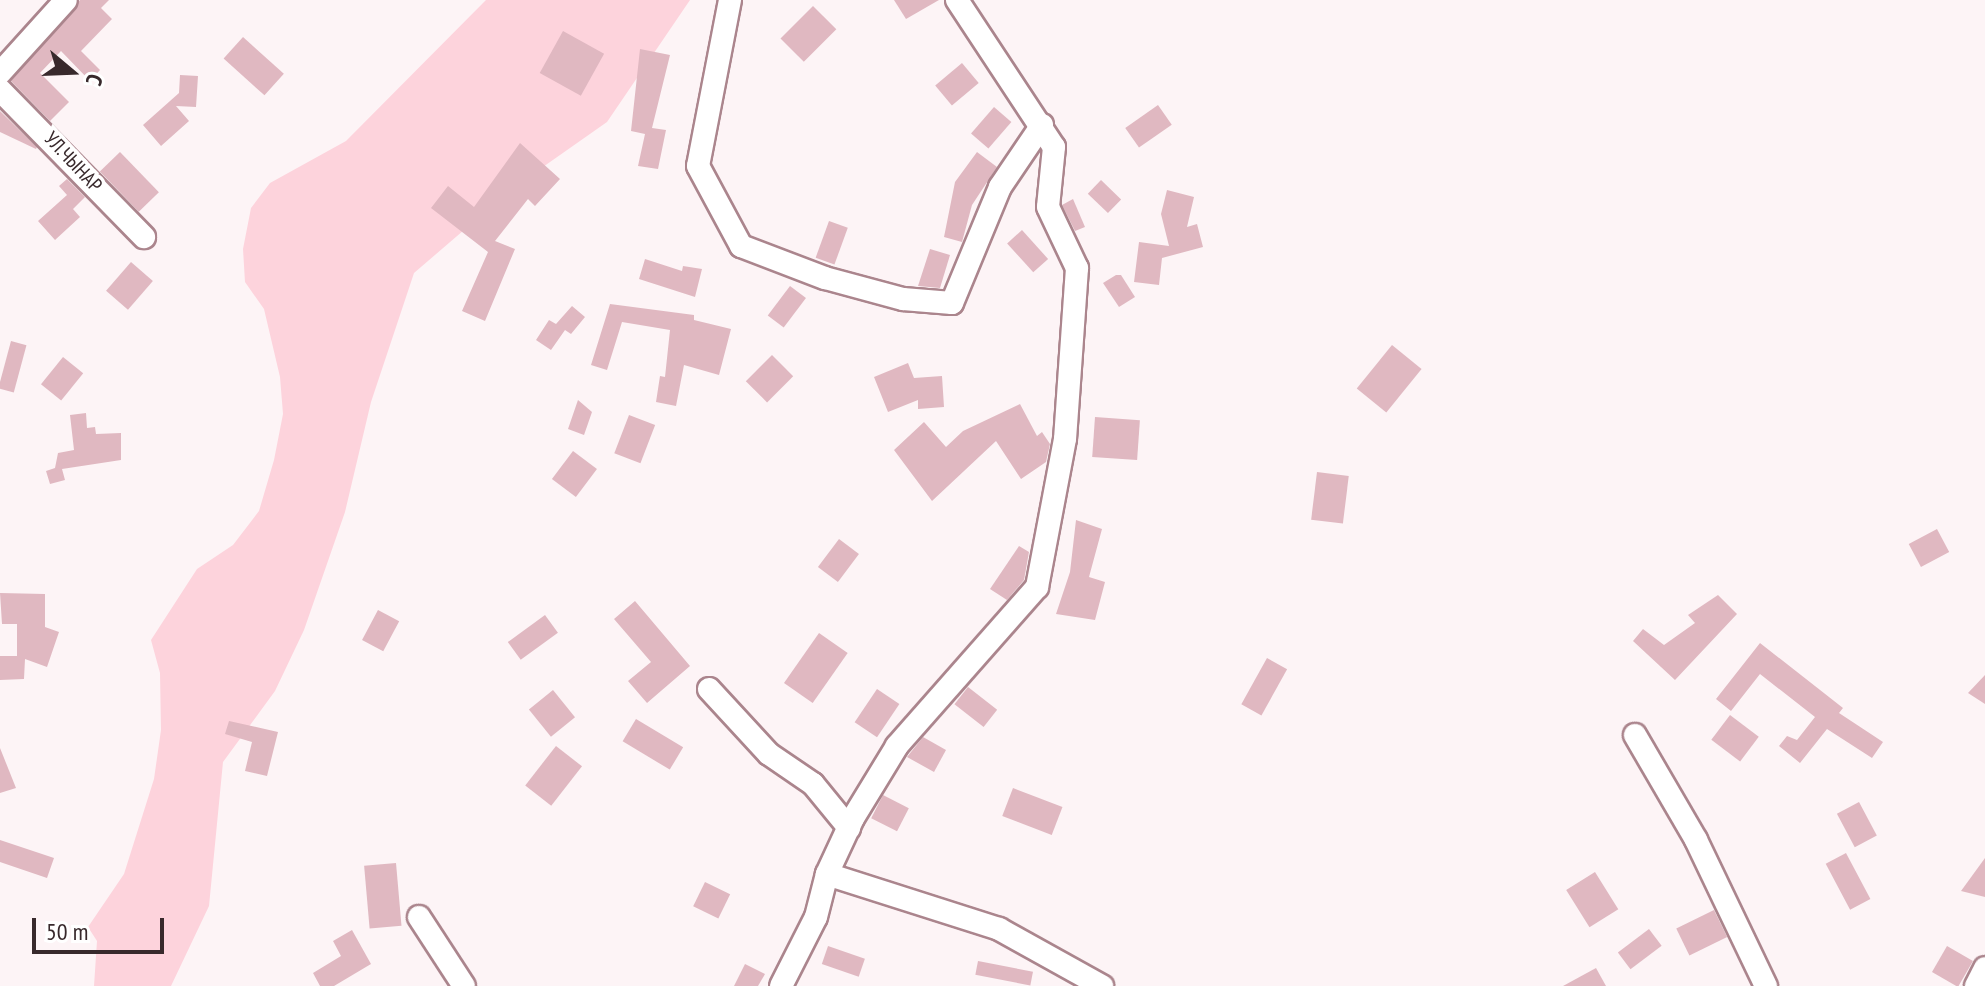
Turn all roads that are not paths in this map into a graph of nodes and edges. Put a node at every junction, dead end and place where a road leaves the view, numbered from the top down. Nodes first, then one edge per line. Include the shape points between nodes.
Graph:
1 (66, 0) edge
2 (730, 0) edge
3 (957, 0) edge
4 (0, 73) edge
5 (0, 90) edge
6 (1042, 125) junction
7 (144, 237) dead end
8 (709, 689) dead end
9 (1635, 735) dead end
10 (849, 828) junction
11 (827, 874) junction
12 (419, 917) dead end
13 (1985, 968) edge
14 (464, 986) edge
15 (781, 986) edge
16 (1102, 986) edge
17 (1766, 986) edge
18 (1976, 986) edge

1 - 4 street
2 - 6 street via 698,166 741,246 825,278 903,299 952,303 1000,187
3 - 6 street via 967,22
5 - 7 street, УЛ.ЧЫНАР
6 - 10 street via 1054,147 1048,207 1077,268 1065,439 1037,587 897,746
8 - 10 street via 769,754 813,784
9 - 17 street via 1696,840
10 - 11 street
11 - 15 street via 816,917
11 - 16 street via 999,929
12 - 14 street
13 - 18 street

